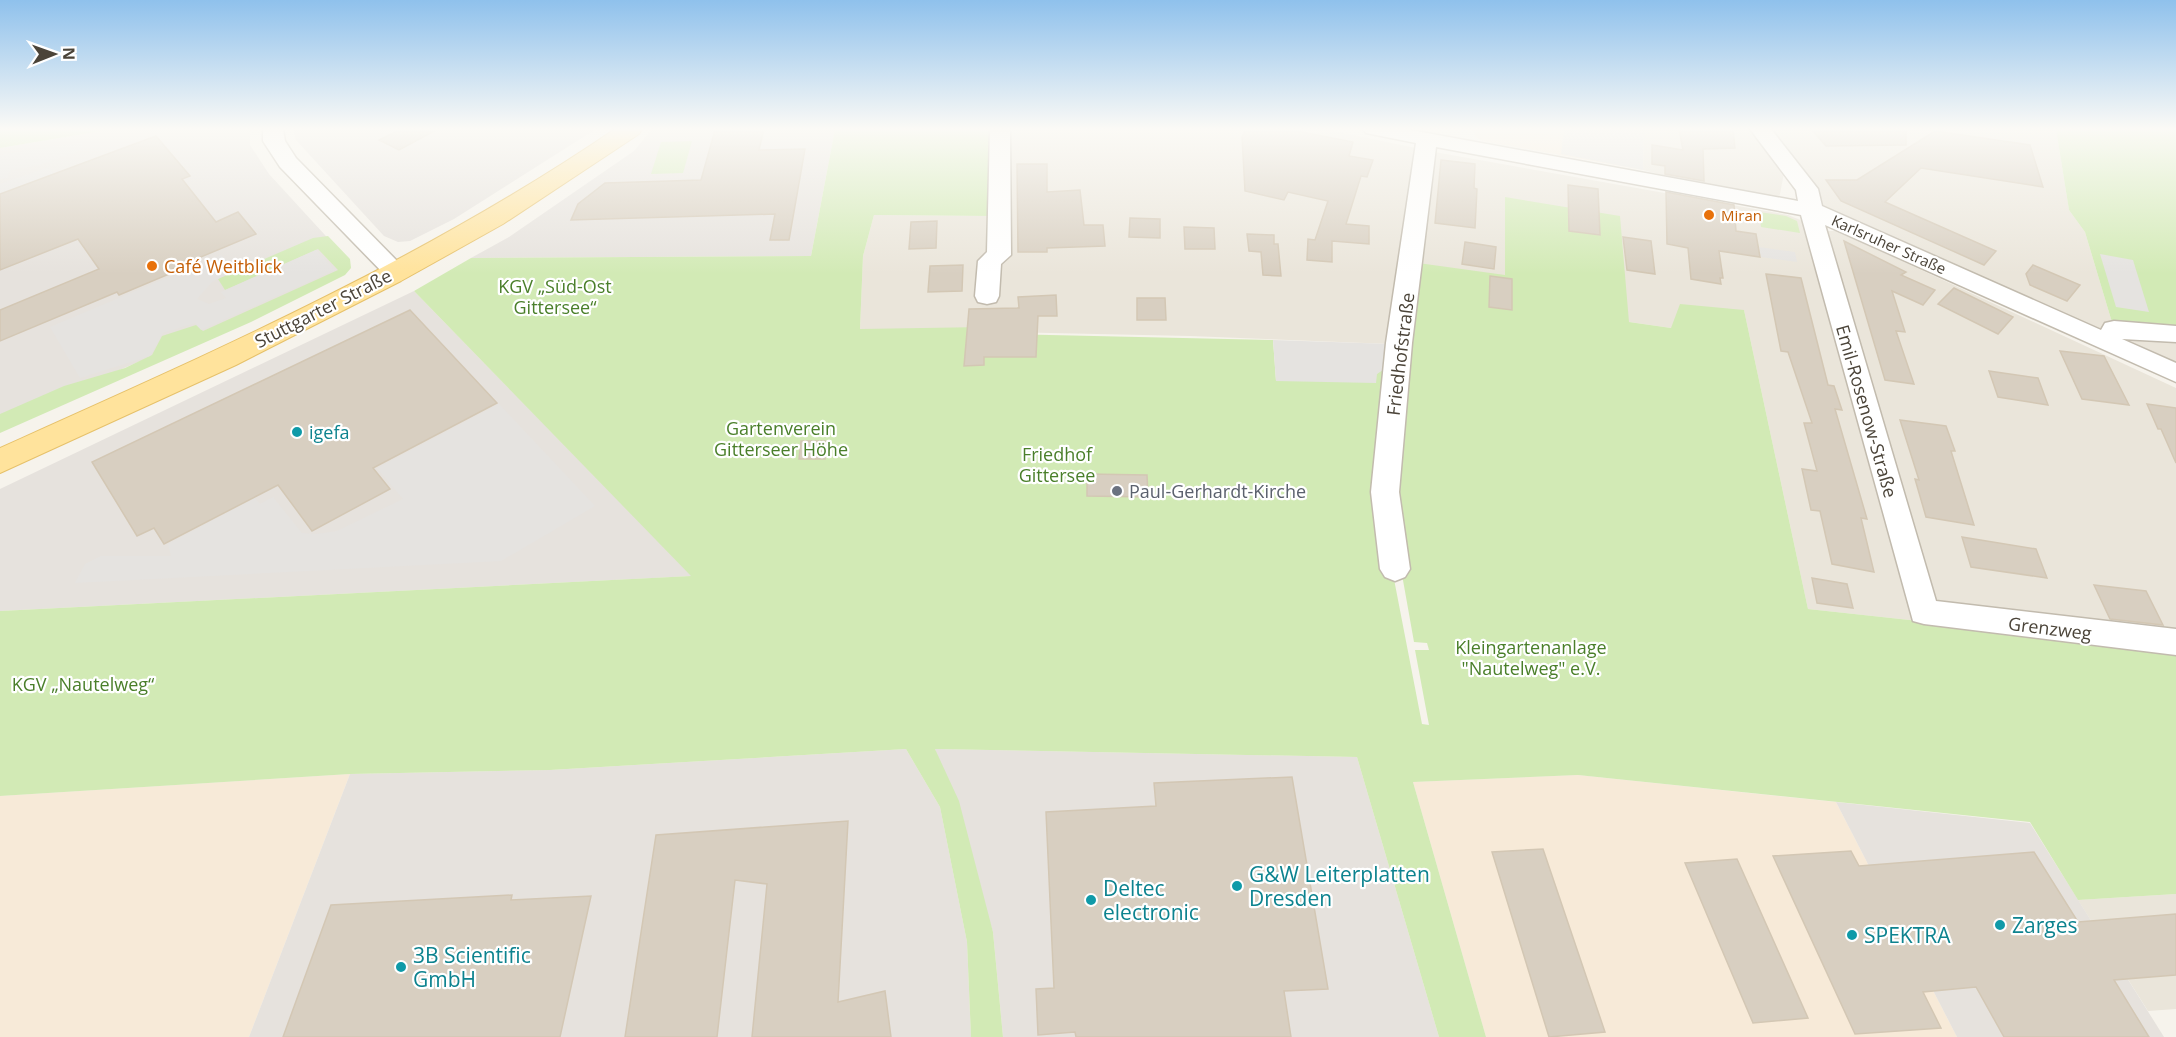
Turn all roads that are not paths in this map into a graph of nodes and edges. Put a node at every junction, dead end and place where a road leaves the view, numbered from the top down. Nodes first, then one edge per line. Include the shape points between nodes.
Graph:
1 (303, 177) edge
2 (558, 177) edge
3 (1000, 177) edge
4 (1422, 177) edge
5 (1651, 177) edge
6 (1783, 177) edge
7 (1798, 177) edge
8 (1778, 204) junction
9 (1811, 210) junction
10 (395, 272) junction
11 (987, 296) dead end
12 (2176, 334) edge
13 (2108, 342) junction
14 (2176, 373) edge
15 (0, 461) edge
16 (1395, 569) dead end
17 (1924, 612) joint
18 (2176, 642) edge

1 - 10 street
2 - 10 main road, Stuttgarter Straße via 446,246
3 - 11 street via 999,255 990,261
4 - 16 street, Friedhofstraße via 1399,343 1385,492
5 - 8 street, Karlsruher Straße
6 - 8 street
7 - 9 street, Emil-Rosenow-Straße via 1807,189
8 - 9 street, Karlsruher Straße
9 - 13 street, Karlsruher Straße
9 - 17 street, Emil-Rosenow-Straße
10 - 15 main road, Stuttgarter Straße via 272,335
12 - 13 street via 2114,329
13 - 14 street, Karlsruher Straße
17 - 18 street, Grenzweg

